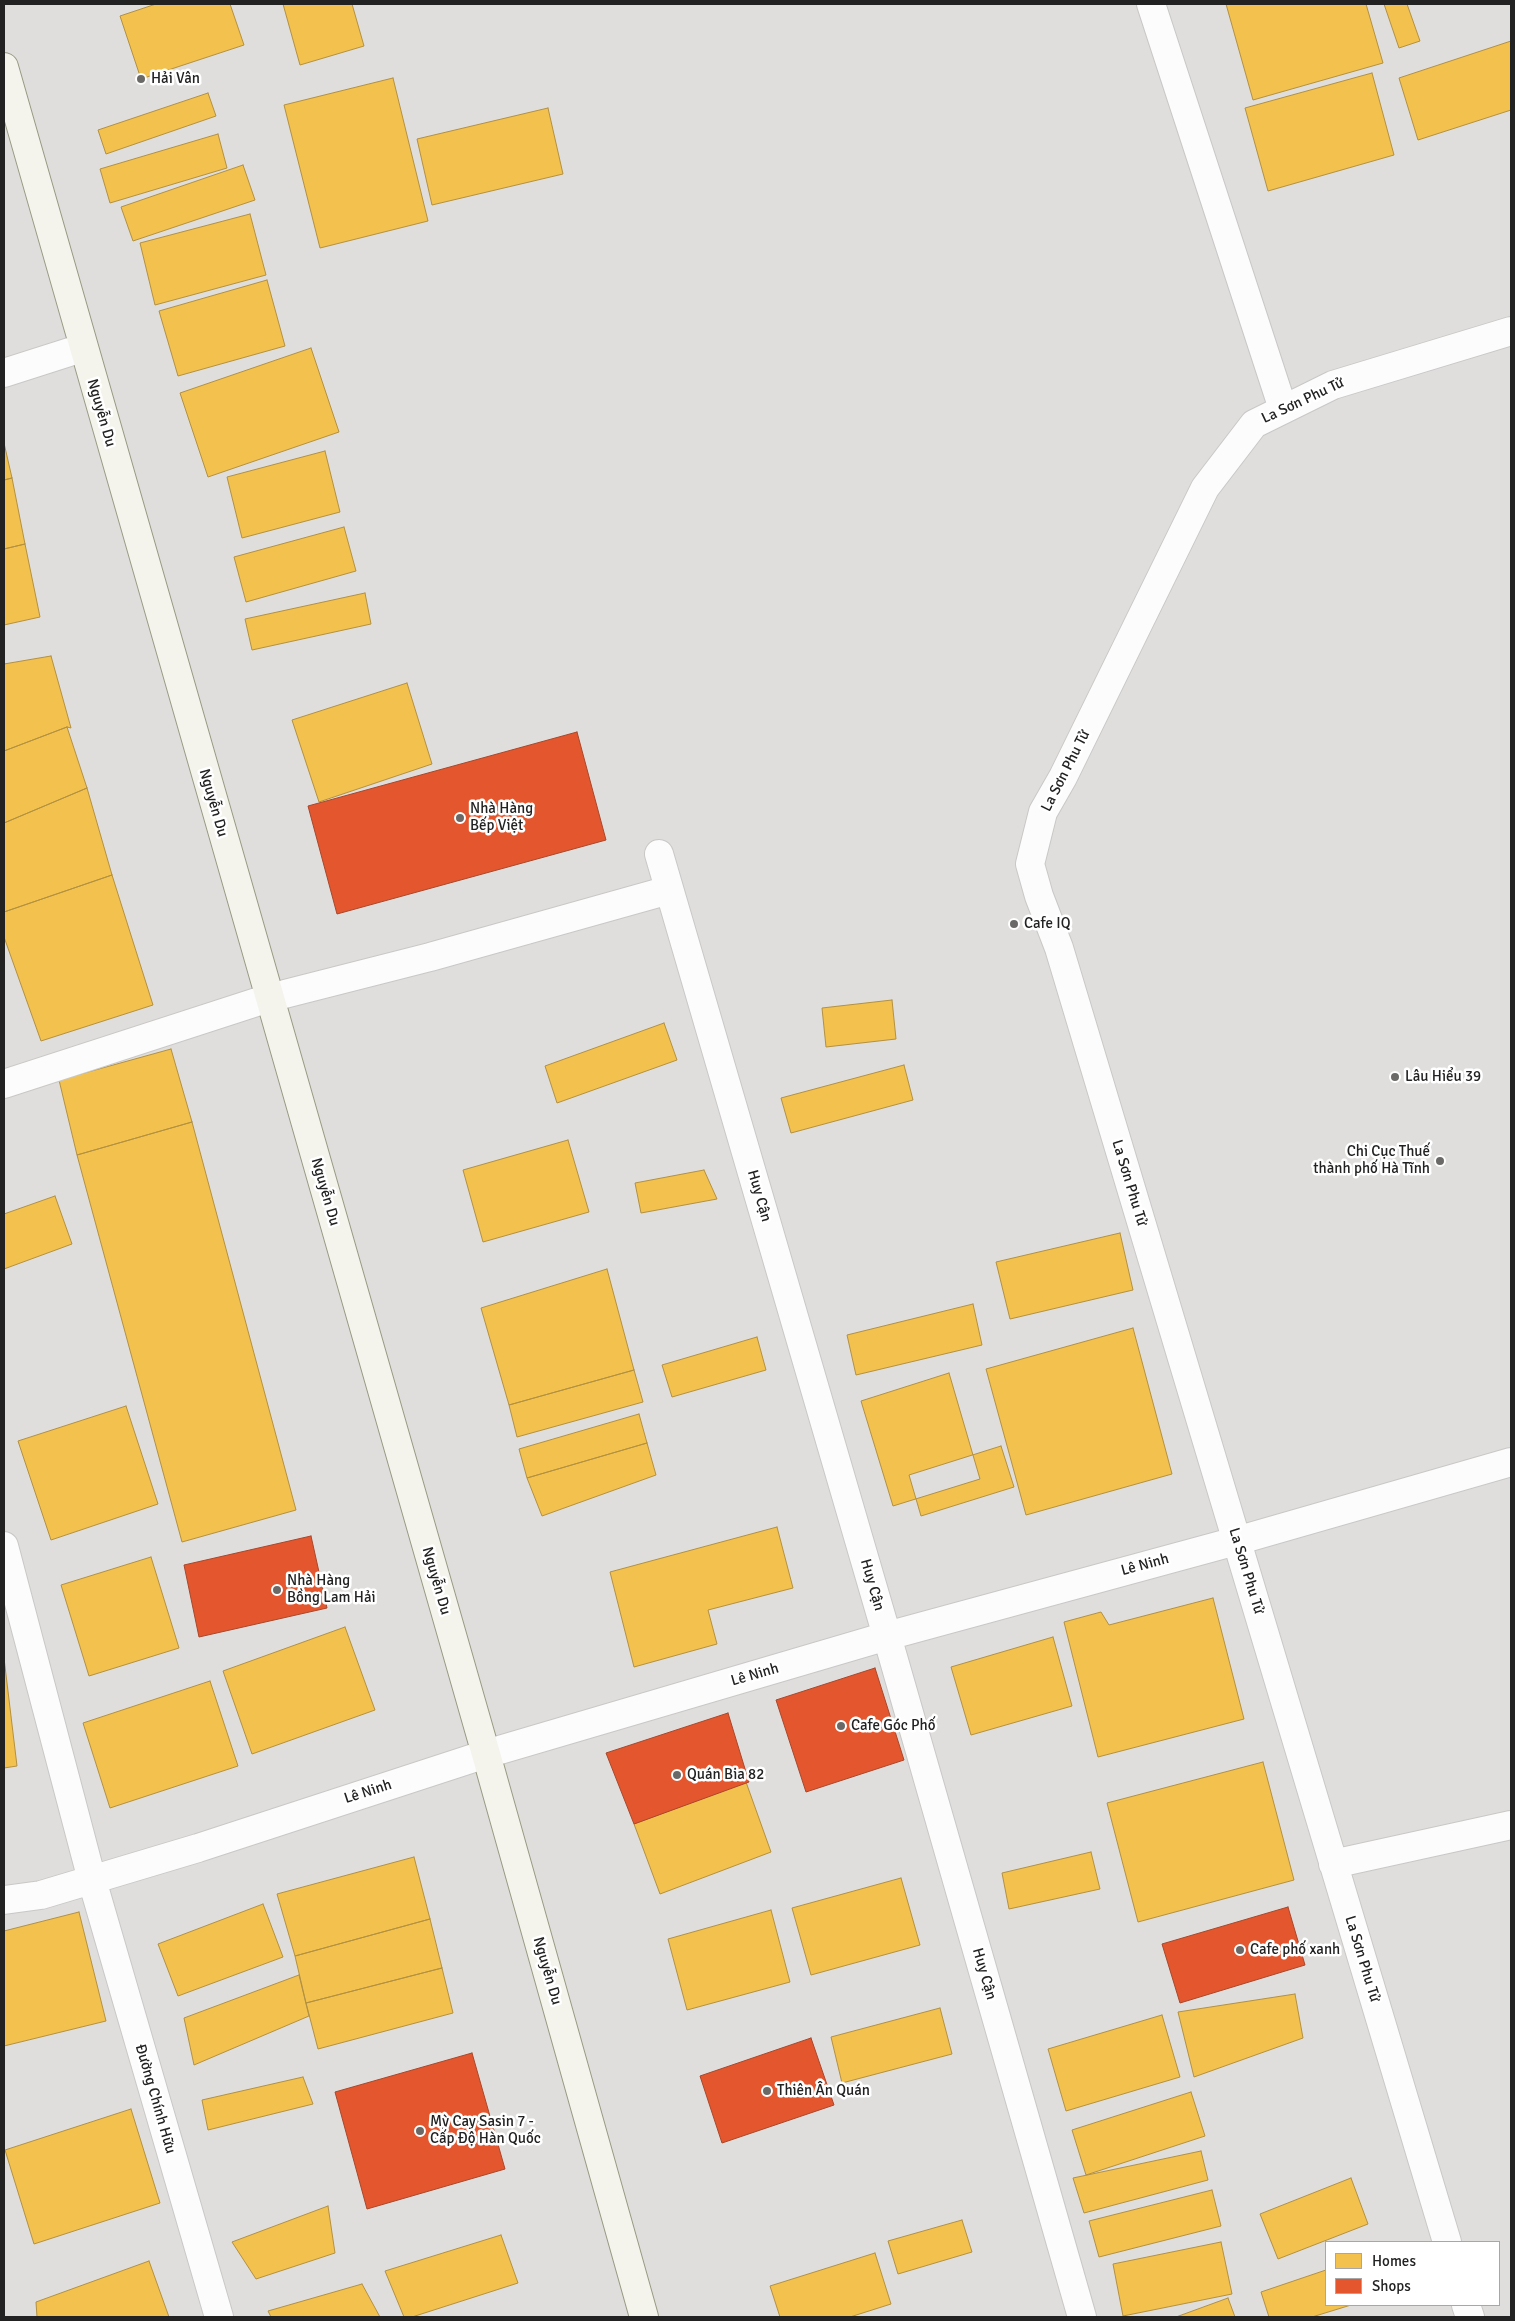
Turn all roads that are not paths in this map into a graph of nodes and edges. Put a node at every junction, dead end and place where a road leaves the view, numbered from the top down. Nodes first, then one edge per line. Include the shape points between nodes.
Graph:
1 (1151, 4) edge
2 (4, 67) edge
3 (1511, 331) edge
4 (82, 348) junction
5 (4, 372) edge
6 (1282, 409) junction
7 (659, 854) dead end
8 (669, 890) junction
9 (269, 998) junction
10 (4, 1084) edge
11 (1511, 1462) edge
12 (1236, 1541) junction
13 (4, 1546) edge
14 (887, 1636) junction
15 (486, 1754) junction
16 (1511, 1825) edge
17 (1333, 1864) junction
18 (92, 1880) junction
19 (4, 1900) edge
20 (1447, 2241) edge
21 (219, 2317) edge
22 (644, 2317) edge
23 (1082, 2317) edge

1 - 6 street
2 - 4 main road, Nguyễn Du
3 - 6 street, La Sơn Phu Tử via 1333,385
4 - 5 street
4 - 9 main road, Nguyễn Du
6 - 12 street, La Sơn Phu Tử via 1254,424 1205,488 1068,769 1043,812 1030,864 1059,948
7 - 8 street, Huy Cận
8 - 9 street
8 - 14 street, Huy Cận
9 - 10 street
9 - 15 main road, Nguyễn Du
11 - 12 street, Lê Ninh
12 - 14 street, Lê Ninh
12 - 17 street, La Sơn Phu Tử
13 - 18 street, Đường Chính Hữu
14 - 15 street, Lê Ninh
14 - 23 street, Huy Cận
15 - 18 street, Lê Ninh
15 - 22 main road, Nguyễn Du
16 - 17 street
17 - 20 street, La Sơn Phu Tử
18 - 19 street, Lê Ninh via 41,1896
18 - 21 street, Đường Chính Hữu

